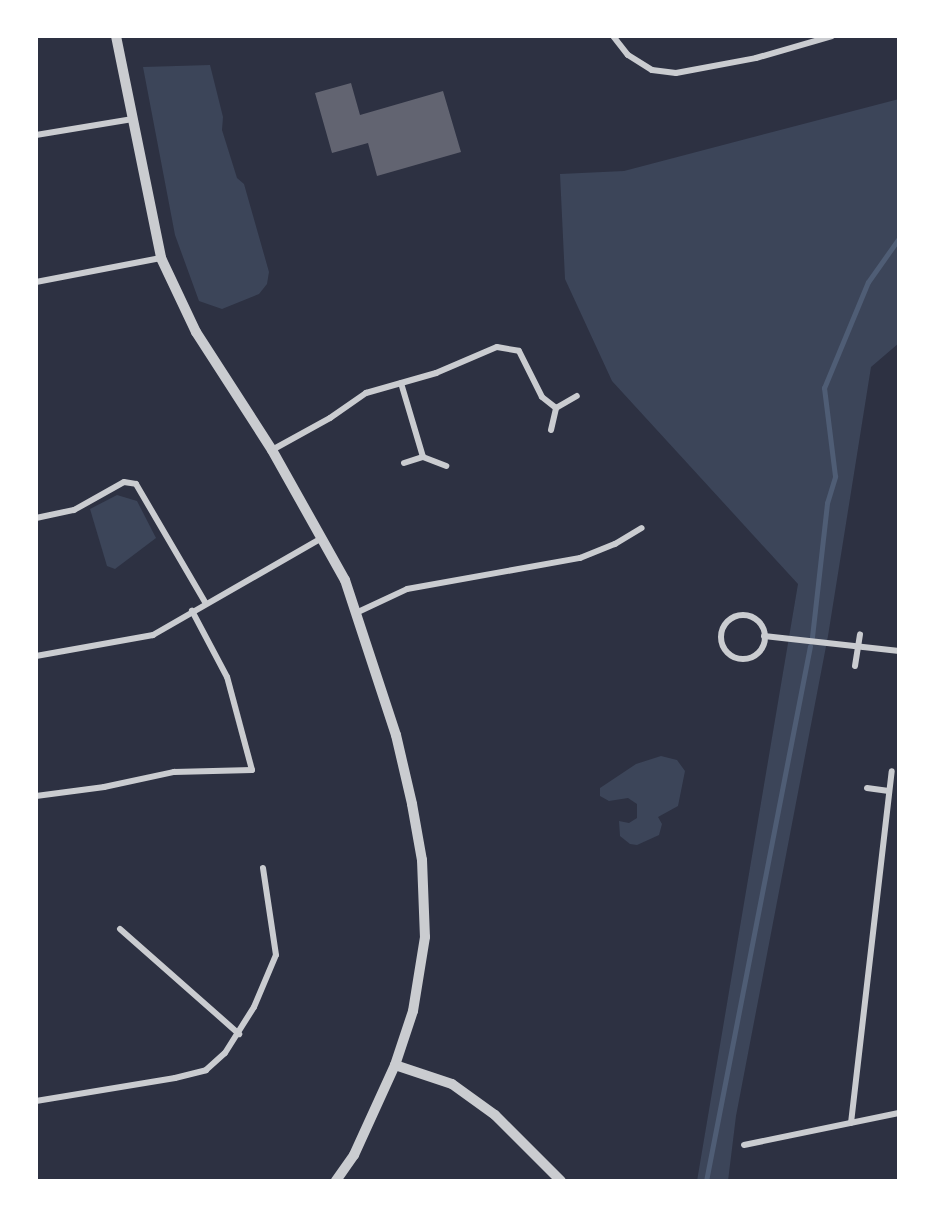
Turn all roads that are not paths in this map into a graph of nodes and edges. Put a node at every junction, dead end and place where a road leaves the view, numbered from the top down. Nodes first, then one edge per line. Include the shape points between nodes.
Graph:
1 (116, 36) edge
2 (613, 36) edge
3 (832, 36) edge
4 (133, 119) junction
5 (36, 135) edge
6 (161, 258) junction
7 (36, 282) edge
8 (401, 383) junction
9 (576, 396) dead end
10 (556, 408) junction
11 (551, 430) dead end
12 (272, 450) junction
13 (423, 457) junction
14 (404, 463) dead end
15 (446, 466) dead end
16 (36, 518) edge
17 (642, 528) dead end
18 (323, 538) junction
19 (205, 603) junction
20 (192, 611) junction
21 (358, 612) junction
22 (860, 634) dead end
23 (764, 636) junction
24 (858, 647) junction
25 (899, 651) edge
26 (36, 656) edge
27 (855, 666) dead end
28 (892, 771) dead end
29 (867, 788) dead end
30 (888, 791) junction
31 (36, 796) edge
32 (263, 868) dead end
33 (120, 929) dead end
34 (239, 1034) junction
35 (395, 1065) junction
36 (36, 1101) edge
37 (899, 1113) edge
38 (851, 1123) junction
39 (744, 1145) dead end
40 (336, 1181) edge
41 (561, 1181) edge

1 - 4 street
2 - 3 street via 628,55 644,65 676,73 756,58
4 - 5 street
4 - 6 street
6 - 7 street
6 - 12 street via 196,332
8 - 10 street via 436,373 470,355 497,347 510,348 519,351 542,397
8 - 12 street via 366,393
8 - 13 street
9 - 10 street
10 - 11 street
12 - 18 street
13 - 14 street
13 - 15 street
16 - 19 street via 74,510 124,482 136,484
17 - 21 street via 580,558 407,589
18 - 19 street
18 - 21 street
19 - 20 street
20 - 26 street via 153,635
20 - 31 street via 227,677 252,770 174,772
21 - 35 street via 396,735 422,860 425,937 413,1011
22 - 24 street
23 - 23 street via 753,618 739,616 726,623 721,636 725,649 743,659 761,649
23 - 24 street
24 - 25 street
24 - 27 street
28 - 30 street
29 - 30 street
30 - 38 street
32 - 34 street via 276,955
33 - 34 street
34 - 36 street via 206,1070
35 - 40 street via 354,1155
35 - 41 street via 452,1084 495,1116
37 - 38 street
38 - 39 street

